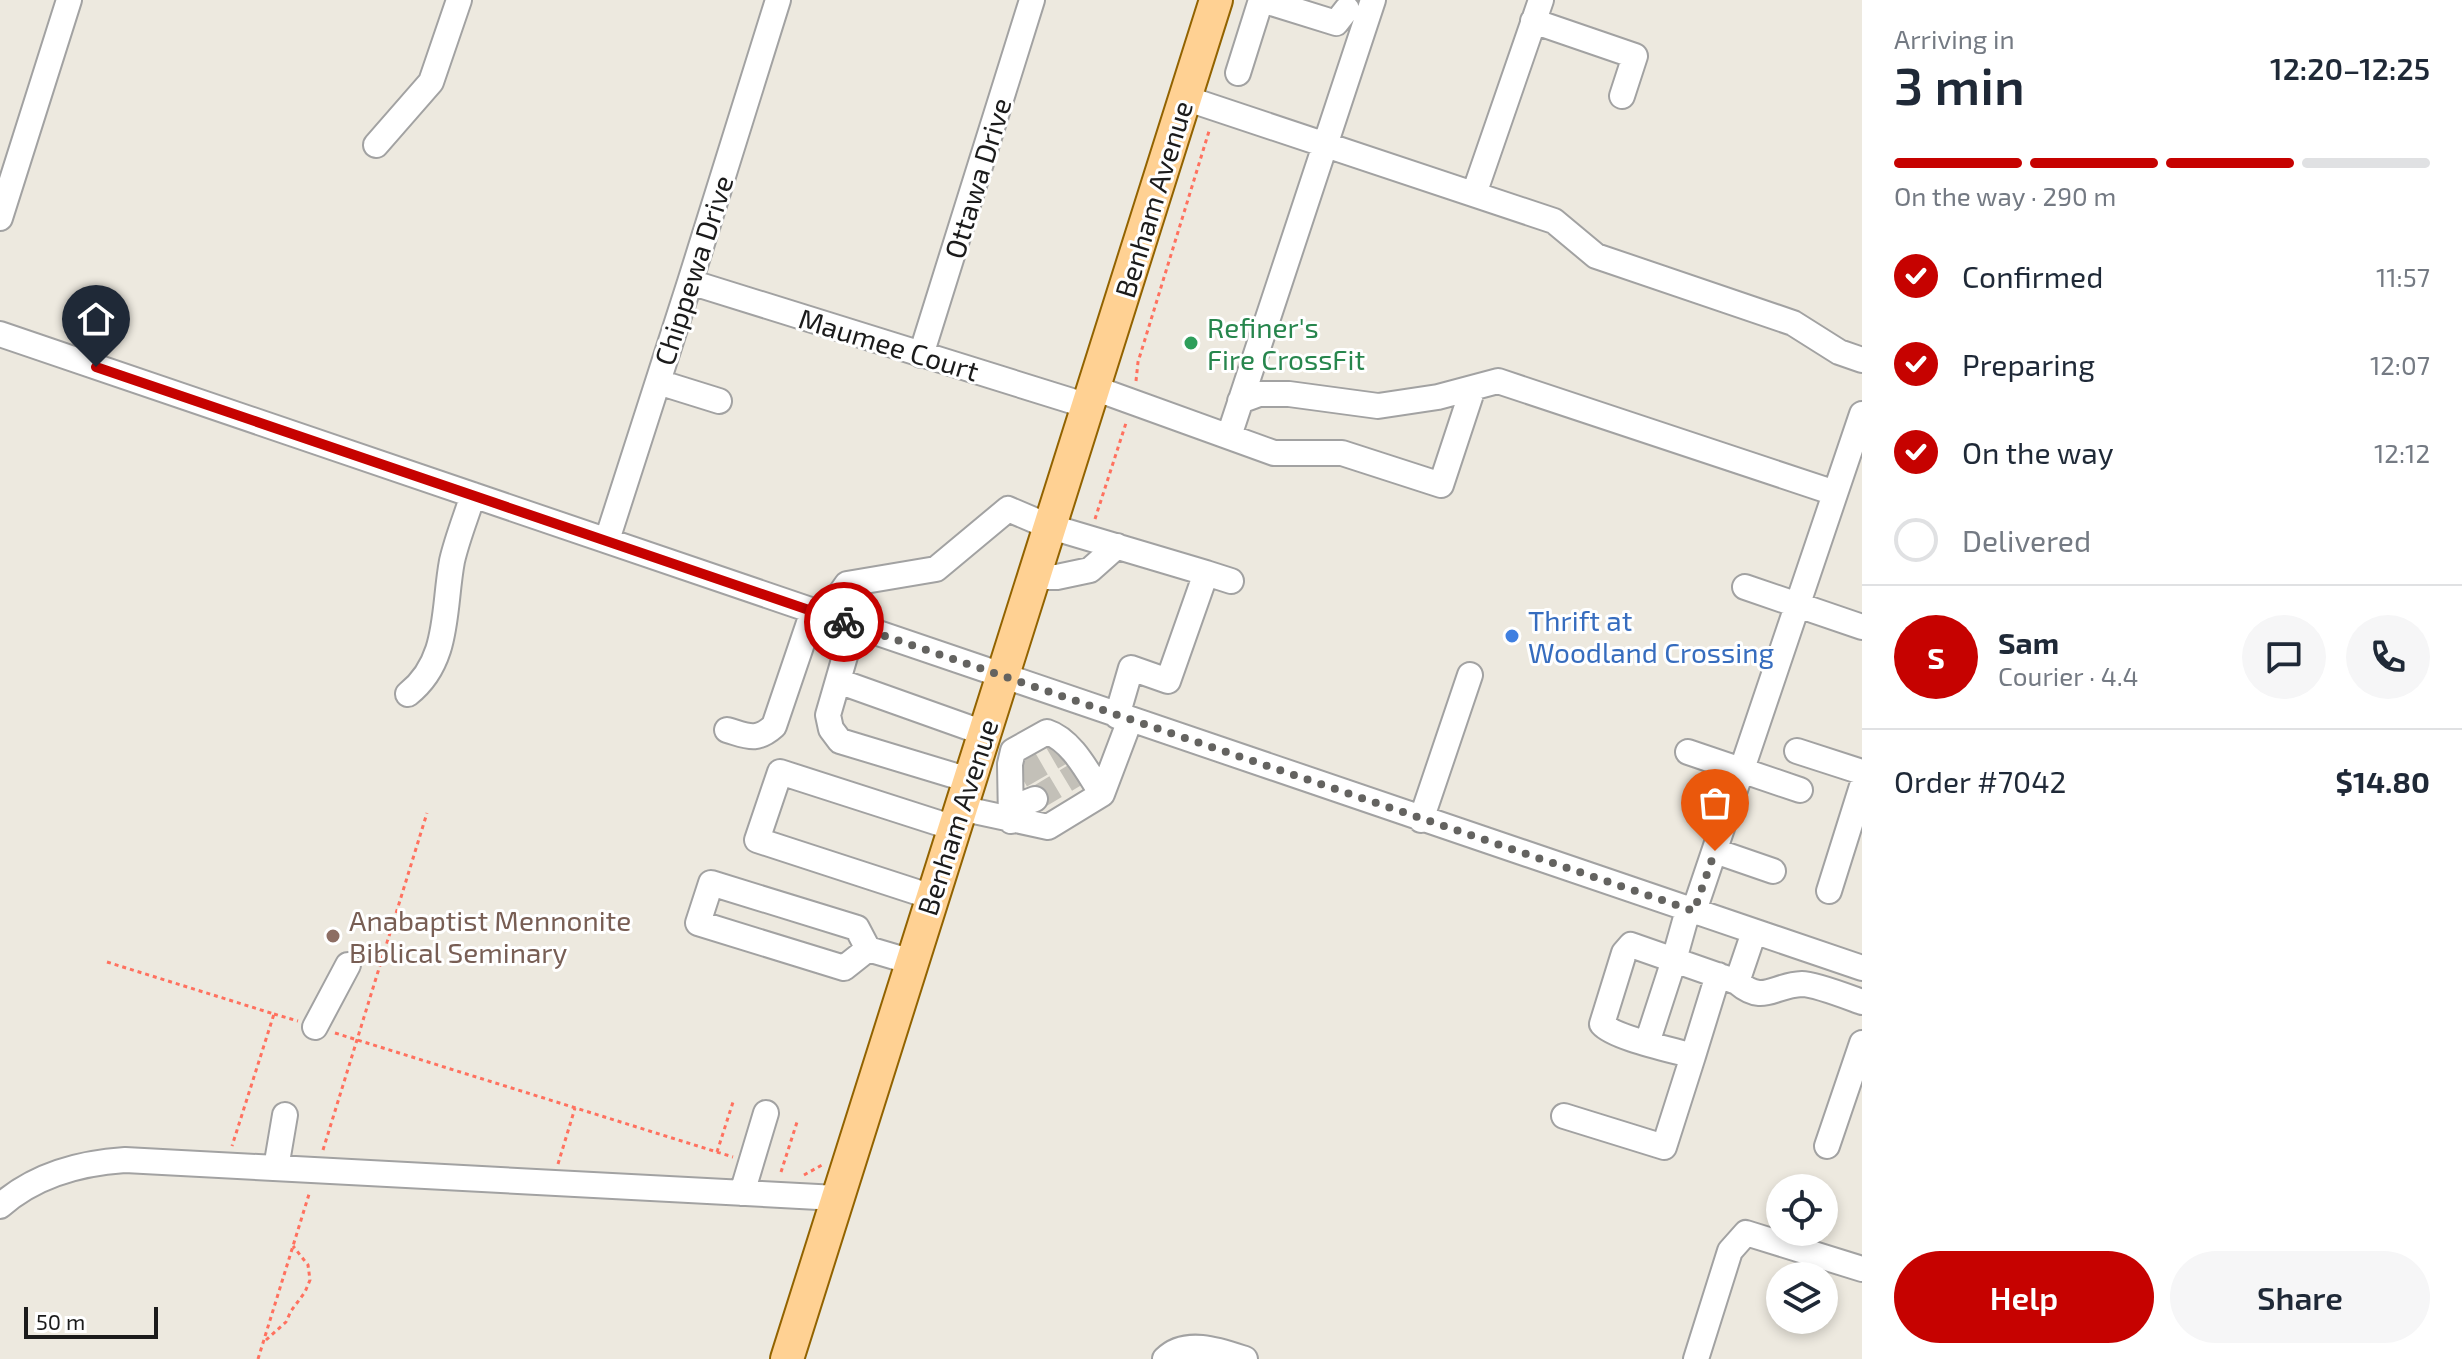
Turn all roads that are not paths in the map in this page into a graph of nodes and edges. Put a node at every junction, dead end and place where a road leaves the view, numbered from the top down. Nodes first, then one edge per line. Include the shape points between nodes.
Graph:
1 (69, 0) edge
2 (459, 0) edge
3 (778, 0) edge
4 (1032, 0) edge
5 (1216, 0) edge
6 (1262, 0) edge
7 (1373, 0) edge
8 (1347, 9) dead end
9 (1537, 10) edge
10 (1238, 73) dead end
11 (1622, 96) dead end
12 (1185, 98) junction
13 (376, 145) dead end
14 (1324, 145) junction
15 (1474, 194) junction
16 (0, 218) edge
17 (690, 282) junction
18 (0, 334) edge
19 (921, 355) junction
20 (1862, 360) edge
21 (658, 382) junction
22 (1473, 388) junction
23 (1091, 397) junction
24 (719, 401) dead end
25 (1240, 401) junction
26 (1862, 414) edge
27 (1229, 436) junction
28 (1835, 493) junction
29 (473, 495) junction
30 (1048, 526) junction
31 (607, 540) junction
32 (1117, 546) junction
33 (1206, 573) junction
34 (1032, 577) junction
35 (1231, 581) dead end
36 (1745, 587) dead end
37 (1796, 604) junction
38 (819, 613) junction
39 (854, 625) junction
40 (1862, 627) edge
41 (1470, 675) dead end
42 (1002, 676) junction
43 (838, 681) junction
44 (408, 694) dead end
45 (1124, 718) junction
46 (727, 730) dead end
47 (984, 733) junction
48 (1797, 751) dead end
49 (1688, 752) dead end
50 (1741, 770) junction
51 (1862, 785) edge
52 (1800, 790) dead end
53 (1102, 794) junction
54 (1035, 799) tunnel mouth
55 (961, 805) junction
56 (1012, 814) junction
57 (1421, 820) junction
58 (1715, 851) junction
59 (1773, 871) dead end
60 (1829, 891) dead end
61 (932, 897) junction
62 (1691, 910) junction
63 (1754, 932) junction
64 (868, 949) junction
65 (1674, 960) junction
66 (912, 962) junction
67 (348, 965) dead end
68 (1862, 968) edge
69 (1728, 978) junction
70 (1862, 1002) edge
71 (315, 1027) road end
72 (1647, 1043) junction
73 (1862, 1043) edge
74 (1693, 1056) junction
75 (766, 1113) dead end
76 (285, 1115) dead end
77 (1564, 1116) dead end
78 (1827, 1146) dead end
79 (276, 1168) junction
80 (742, 1193) junction
81 (837, 1198) junction
82 (0, 1206) edge
83 (1862, 1269) edge
84 (787, 1359) edge
85 (1165, 1359) edge
86 (1245, 1359) edge
87 (1696, 1359) edge

1 - 16 street
2 - 13 street via 431,82
3 - 17 street, Chippewa Drive
4 - 19 street, Ottawa Drive
5 - 12 main road, Benham Avenue
6 - 8 street via 1336,23
6 - 10 street
7 - 14 street
9 - 11 street via 1635,56
9 - 15 street
12 - 14 street
12 - 23 main road, Benham Avenue
14 - 15 street
14 - 25 street
15 - 20 street via 1554,221 1596,256 1793,323
17 - 19 street, Maumee Court
17 - 21 street, Chippewa Drive
18 - 29 street
19 - 23 street, Maumee Court
21 - 24 street
21 - 31 street, Chippewa Drive
22 - 25 street via 1378,406 1289,394 1259,394
22 - 27 street, Maumee Court via 1441,485 1342,453 1274,453
22 - 28 street via 1498,381
23 - 27 street, Maumee Court via 1133,402
23 - 30 main road, Benham Avenue
25 - 27 street
26 - 28 street
28 - 37 street
29 - 31 street
29 - 44 street via 452,561 441,638 429,673
30 - 32 street
30 - 34 main road, Benham Avenue
30 - 38 street via 1008,509 936,569 847,584
31 - 38 street
32 - 33 street
32 - 34 street via 1090,570
33 - 35 street
33 - 45 street via 1168,681 1131,668
34 - 42 main road, Benham Avenue
36 - 37 street
37 - 40 street
37 - 50 street
38 - 39 street
38 - 46 street via 774,726 752,737
39 - 42 street
39 - 43 street
41 - 57 street
42 - 45 street
42 - 47 main road, Benham Avenue
43 - 47 street
43 - 55 street via 828,715 840,741
45 - 53 street
45 - 57 street
47 - 55 main road, Benham Avenue
48 - 51 street
49 - 50 street
50 - 52 street
50 - 58 street
51 - 60 street
53 - 56 street via 1048,827
53 - 56 street via 1047,732 1013,751
54 - 56 street
55 - 56 street
55 - 61 main road, Benham Avenue
55 - 61 street via 780,772 757,840
57 - 62 street
58 - 59 street
58 - 62 street
61 - 66 main road, Benham Avenue
62 - 63 street
62 - 65 street
63 - 68 street
63 - 69 street
64 - 64 street via 857,928 711,883 698,923 844,968
64 - 66 street
65 - 69 street
65 - 72 street
65 - 72 street via 1631,945 1624,953 1602,1024 1608,1031
66 - 81 main road, Benham Avenue
67 - 71 street
69 - 70 street via 1759,994 1803,984
69 - 74 street
72 - 74 street
73 - 78 street
74 - 77 street via 1664,1147
75 - 80 street
76 - 79 street
79 - 80 street
79 - 82 street via 92,1162 18,1190
80 - 81 street
81 - 84 main road, Benham Avenue
83 - 87 street via 1746,1233 1730,1251
85 - 86 street via 1188,1348

